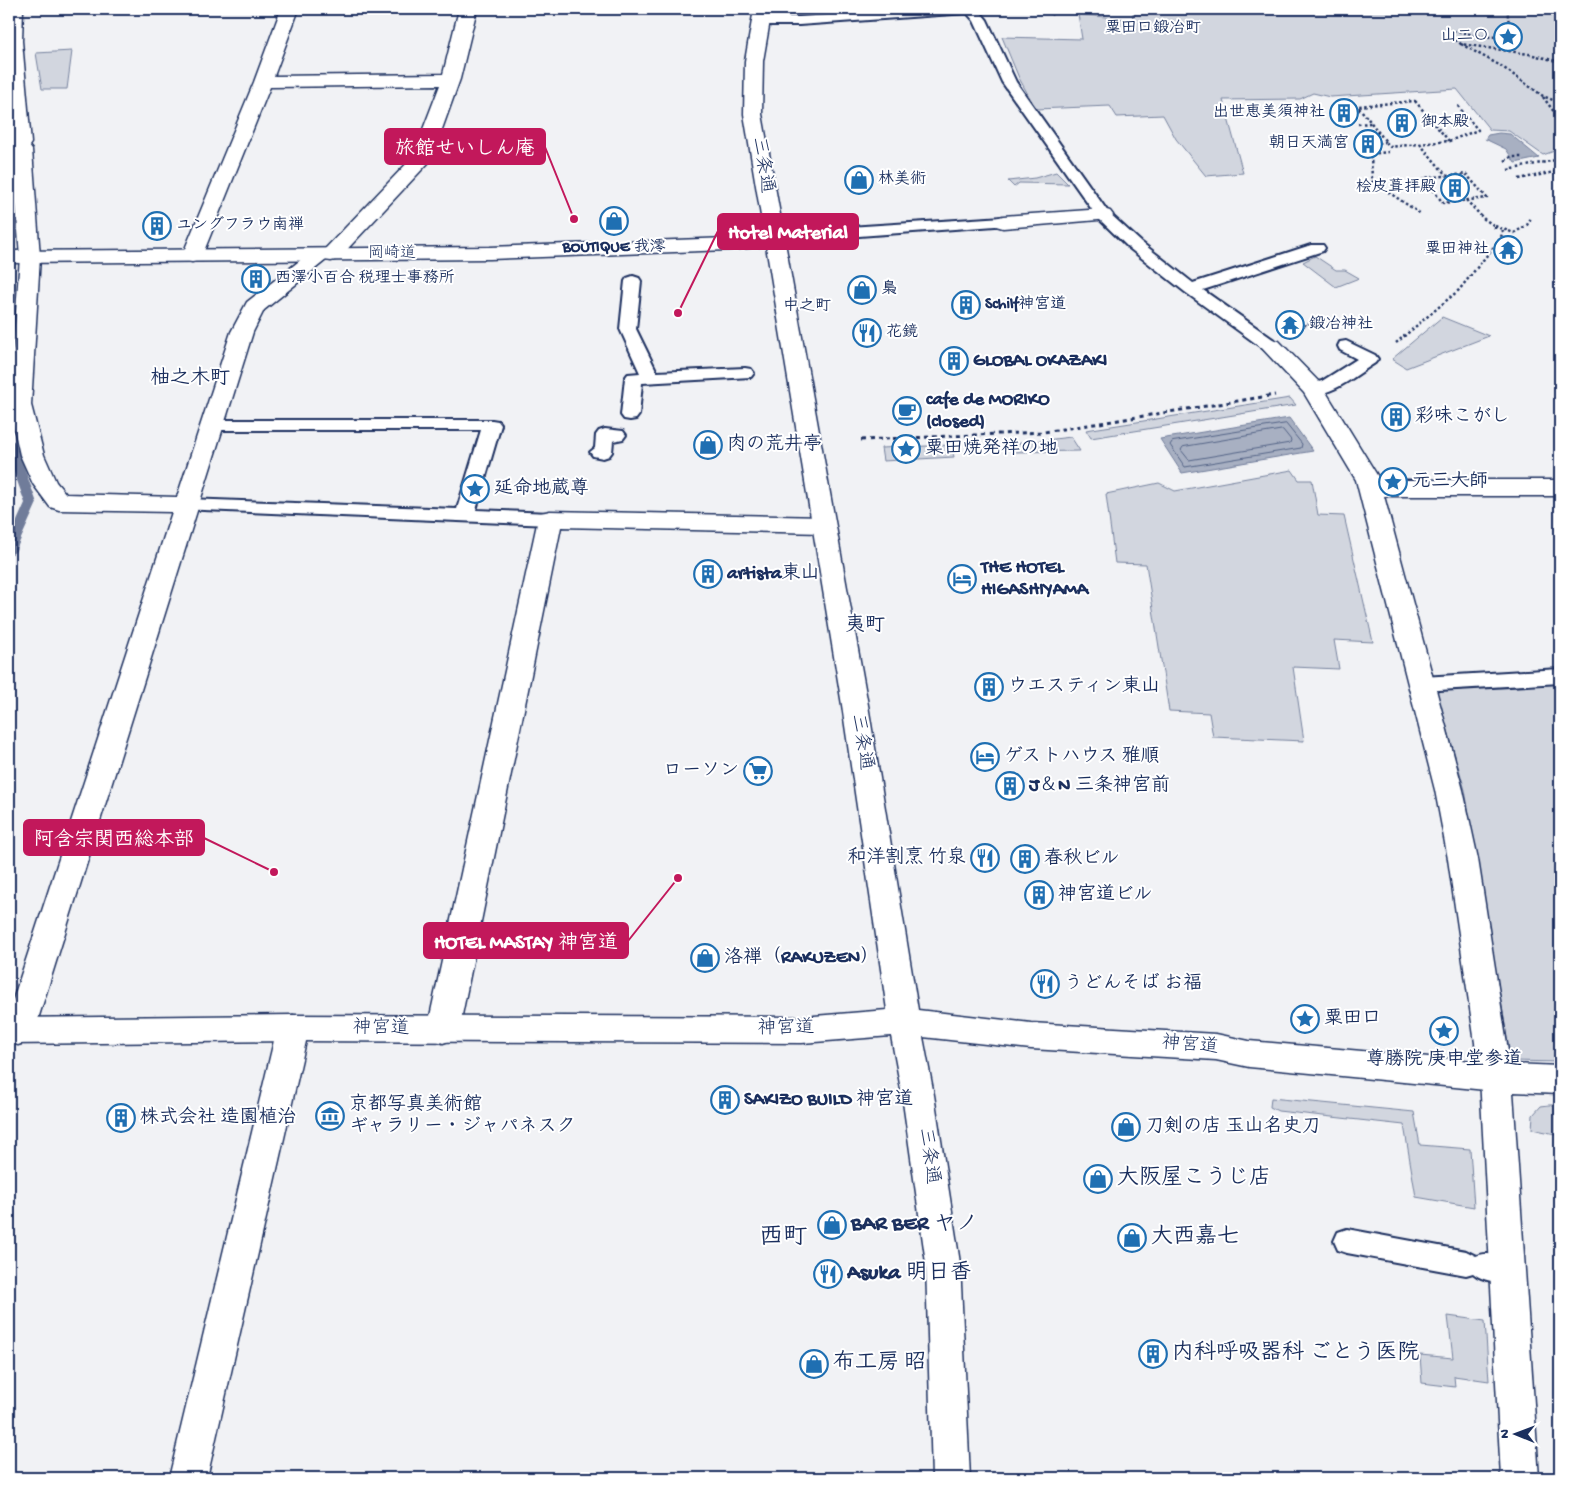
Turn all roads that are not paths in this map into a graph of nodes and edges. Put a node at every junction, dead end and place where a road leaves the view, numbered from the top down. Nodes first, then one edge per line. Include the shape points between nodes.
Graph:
1 (14, 9) edge
2 (290, 9) edge
3 (468, 9) edge
4 (971, 9) edge
5 (762, 15) edge
6 (451, 79) junction
7 (263, 82) junction
8 (1103, 216) junction
9 (1003, 222) joint
10 (774, 239) junction
11 (1317, 248) dead end
12 (325, 255) junction
13 (192, 256) junction
14 (19, 257) edge
15 (632, 281) dead end
16 (1191, 289) junction
17 (1271, 346) joint
18 (1346, 346) dead end
19 (745, 373) dead end
20 (651, 377) junction
21 (1313, 389) junction
22 (15, 421) edge
23 (214, 425) junction
24 (599, 452) dead end
25 (1372, 488) junction
26 (1560, 488) edge
27 (187, 505) junction
28 (465, 516) junction
29 (550, 519) junction
30 (823, 525) junction
31 (1560, 676) edge
32 (1422, 684) junction
33 (904, 1022) junction
34 (293, 1028) junction
35 (443, 1030) junction
36 (13, 1032) edge
37 (1496, 1077) junction
38 (1560, 1080) edge
39 (1347, 1240) dead end
40 (1485, 1266) junction
41 (188, 1478) edge
42 (950, 1478) edge
43 (1520, 1478) edge

1 - 14 street via 22,146
2 - 7 street
3 - 6 street
4 - 5 lane via 799,21
4 - 8 lane via 980,20 1009,82
5 - 10 street, 三条通 via 754,49 753,114
6 - 7 street
6 - 12 street via 421,160
7 - 13 street
8 - 9 street
8 - 16 lane via 1135,246
9 - 10 lane
10 - 12 street, 岡崎道 via 634,252
10 - 30 street, 三条通
11 - 16 lane
12 - 13 street, 岡崎道
12 - 23 street via 255,307 242,332
13 - 14 street, 岡崎道
14 - 22 street via 20,405
15 - 20 lane via 628,329
16 - 17 lane
17 - 21 street
18 - 21 lane via 1369,358 1328,385
19 - 20 lane
20 - 24 lane via 634,378 626,427 605,435 603,452
21 - 25 street
22 - 27 street via 45,484 60,502
23 - 27 street
23 - 28 lane via 492,425
25 - 26 street
25 - 32 street
27 - 28 lane
27 - 36 street
28 - 29 lane
29 - 30 street
29 - 35 street
30 - 33 street, 三条通
31 - 32 lane
32 - 37 street via 1461,850
33 - 35 street, 神宮道 via 802,1030
33 - 37 street, 神宮道 via 1031,1036 1216,1047 1249,1054
33 - 42 street, 三条通 via 943,1263
34 - 35 street, 神宮道
34 - 36 street, 神宮道
34 - 41 street
37 - 38 street, 神宮道
37 - 40 street
39 - 40 lane
40 - 43 street

